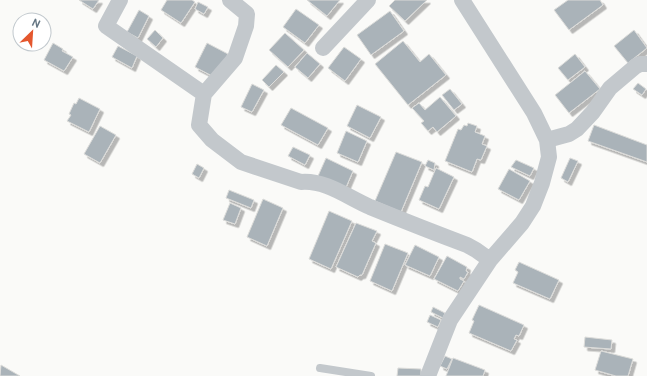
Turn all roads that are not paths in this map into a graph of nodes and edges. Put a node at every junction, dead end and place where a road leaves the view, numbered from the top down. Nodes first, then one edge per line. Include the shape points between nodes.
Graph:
1 (120, 0) edge
2 (230, 0) edge
3 (368, 0) edge
4 (462, 0) edge
5 (323, 48) dead end
6 (647, 64) edge
7 (204, 94) junction
8 (547, 140) junction
9 (490, 260) junction
10 (320, 368) dead end
11 (371, 376) edge
12 (428, 376) edge

1 - 7 street via 106,26
2 - 7 street via 247,14 246,26 235,58
3 - 5 street
4 - 8 street via 534,113
6 - 8 street via 636,66 610,88 577,129
7 - 9 street via 199,125 212,140 241,162 301,182 321,183 368,206 467,245
8 - 9 street via 549,157 532,206 522,223
9 - 12 street via 450,320
10 - 11 lane

